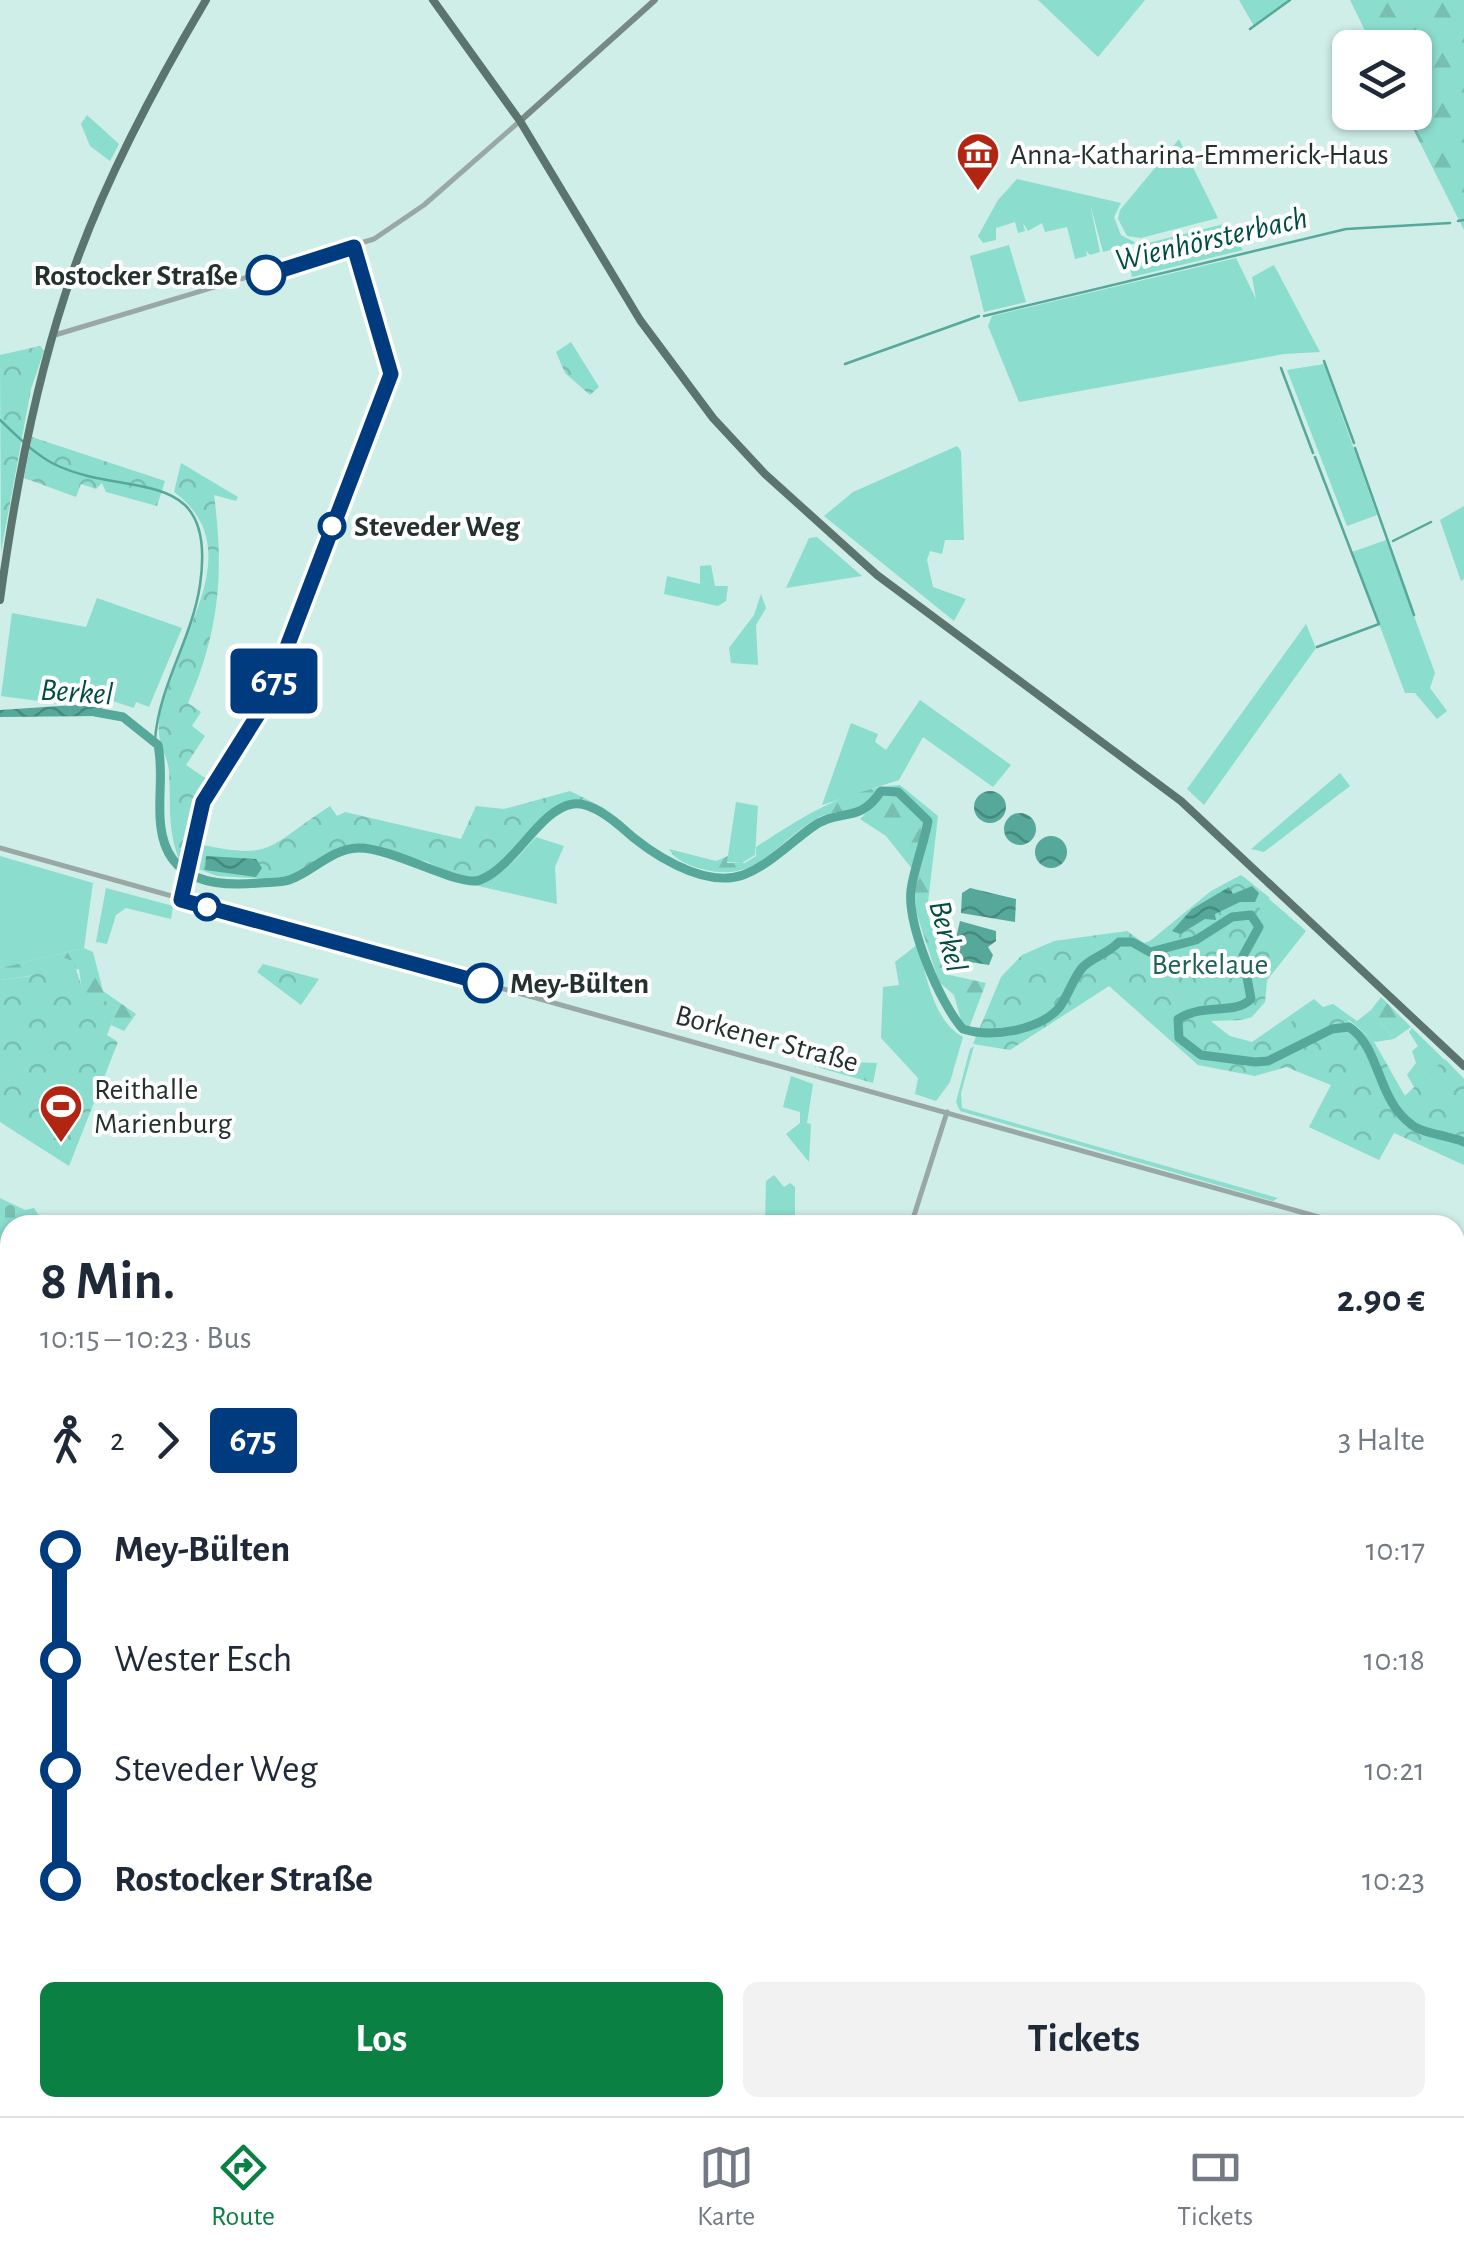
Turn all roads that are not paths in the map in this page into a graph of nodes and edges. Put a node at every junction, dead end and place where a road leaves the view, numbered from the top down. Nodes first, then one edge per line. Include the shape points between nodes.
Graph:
1 (206, 0) edge
2 (433, 0) edge
3 (655, 0) edge
4 (520, 120) junction
5 (54, 335) junction
6 (0, 600) edge
7 (0, 848) edge
8 (1464, 1066) edge
9 (948, 1112) junction
10 (914, 1215) edge
11 (1313, 1215) edge

1 - 5 main road via 122,160
2 - 4 main road
3 - 4 main road
4 - 5 street via 374,239
4 - 8 main road via 640,320 765,474 889,584 1201,818
5 - 6 main road via 24,454
7 - 9 street, Borkener Straße
9 - 10 street
9 - 11 street, Borkener Straße

